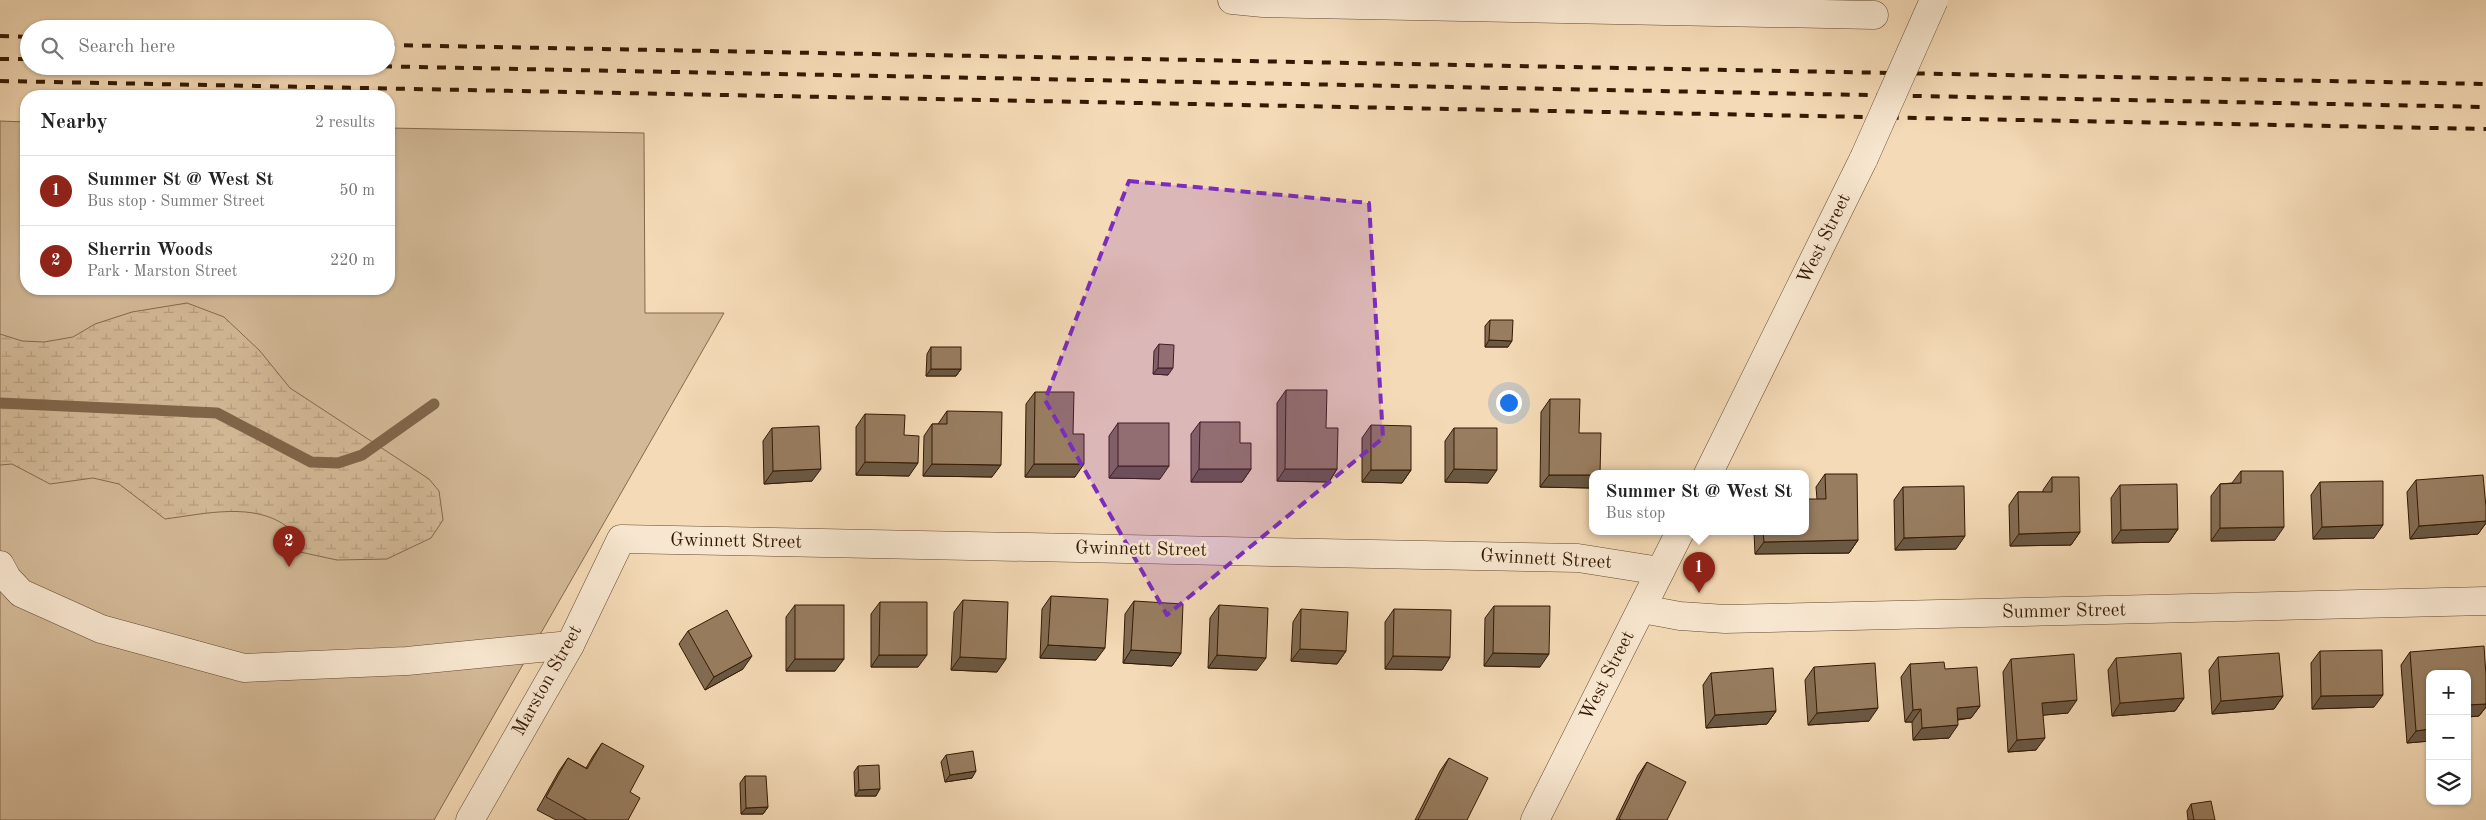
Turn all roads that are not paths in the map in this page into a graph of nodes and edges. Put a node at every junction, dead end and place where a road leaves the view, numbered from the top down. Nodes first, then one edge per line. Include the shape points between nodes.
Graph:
1 (1232, 0) edge
2 (1934, 0) edge
3 (1874, 15) dead end
4 (1710, 470) edge
5 (1678, 535) edge
6 (621, 540) joint
7 (0, 565) edge
8 (1660, 571) junction
9 (2486, 601) edge
10 (1642, 609) junction
11 (570, 645) junction
12 (470, 820) edge
13 (1535, 820) edge

1 - 3 street via 1272,4
2 - 4 street, West Street, bridge via 1864,158
5 - 8 street, West Street
6 - 8 street, Gwinnett Street via 1578,558
6 - 11 street, Marston Street
7 - 11 street via 21,593 102,629 244,668 408,661
8 - 10 street, West Street
9 - 10 street, Summer Street via 1725,619
10 - 13 street, West Street
11 - 12 street, Marston Street

